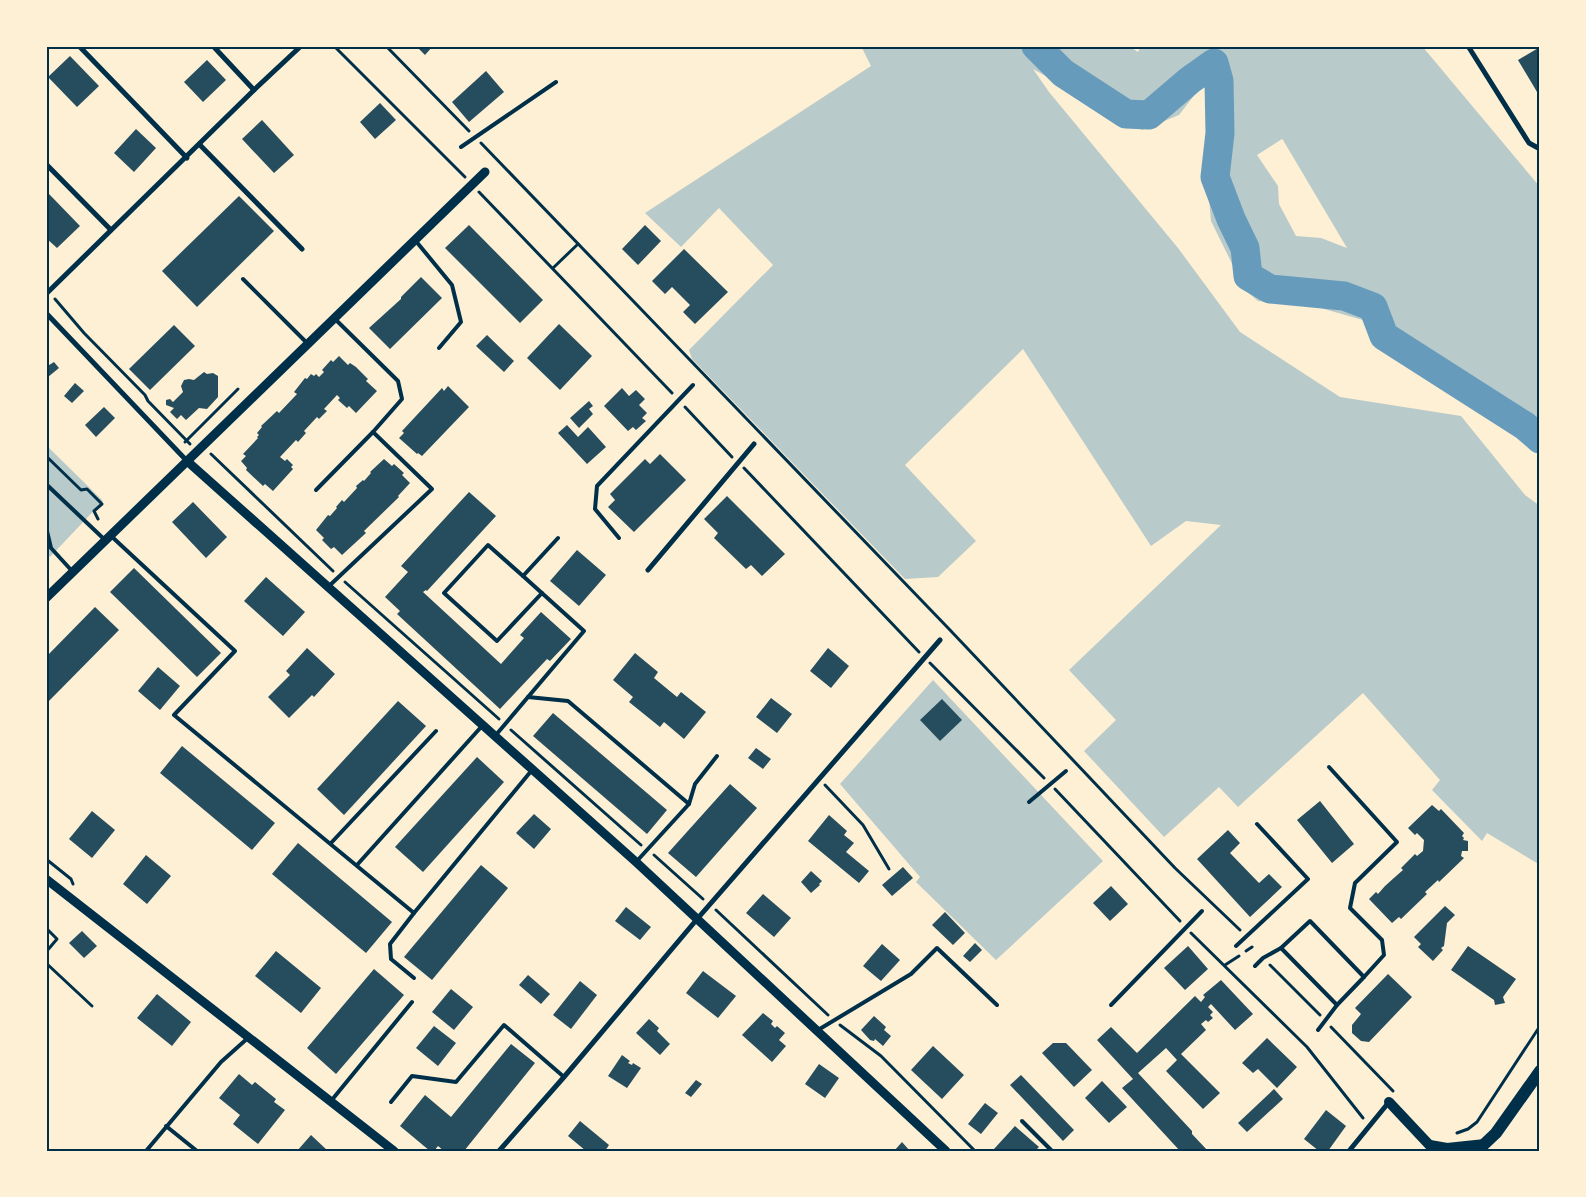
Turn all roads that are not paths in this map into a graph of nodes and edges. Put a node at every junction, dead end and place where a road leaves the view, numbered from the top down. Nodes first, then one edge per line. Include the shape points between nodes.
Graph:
1 (78, 46) edge
2 (213, 46) edge
3 (301, 46) edge
4 (1468, 46) edge
5 (556, 82) dead end
6 (254, 90) junction
7 (200, 145) junction
8 (461, 147) dead end
9 (1540, 149) edge
10 (187, 158) junction
11 (46, 164) edge
12 (485, 172) dead end
13 (112, 230) junction
14 (415, 240) junction
15 (302, 249) dead end
16 (243, 279) dead end
17 (46, 294) edge
18 (46, 313) edge
19 (335, 320) junction
20 (308, 345) junction
21 (439, 348) dead end
22 (693, 386) dead end
23 (373, 432) junction
24 (754, 444) dead end
25 (186, 461) junction
26 (46, 484) edge
27 (316, 490) dead end
28 (46, 527) edge
29 (108, 538) junction
30 (558, 538) dead end
31 (619, 538) dead end
32 (648, 570) dead end
33 (73, 572) junction
34 (523, 576) junction
35 (328, 587) junction
36 (542, 593) junction
37 (46, 598) edge
38 (940, 640) dead end
39 (528, 698) junction
40 (482, 726) junction
41 (436, 731) dead end
42 (495, 736) junction
43 (717, 756) dead end
44 (1329, 767) dead end
45 (532, 770) junction
46 (1066, 770) dead end
47 (1029, 802) dead end
48 (689, 804) junction
49 (1257, 824) dead end
50 (331, 843) junction
51 (636, 862) junction
52 (357, 865) junction
53 (46, 879) edge
54 (1202, 911) dead end
55 (414, 913) junction
56 (698, 918) junction
57 (1236, 946) dead end
58 (1281, 948) junction
59 (1255, 966) dead end
60 (414, 978) dead end
61 (1364, 978) junction
62 (412, 1002) dead end
63 (997, 1005) dead end
64 (1112, 1005) dead end
65 (1337, 1005) junction
66 (818, 1030) junction
67 (1318, 1030) dead end
68 (249, 1038) junction
69 (1540, 1071) edge
70 (564, 1077) junction
71 (331, 1101) junction
72 (391, 1102) dead end
73 (1389, 1102) joint
74 (1022, 1121) dead end
75 (166, 1126) junction
76 (1432, 1148) edge
77 (1483, 1148) edge
78 (146, 1151) edge
79 (197, 1151) edge
80 (394, 1151) edge
81 (499, 1151) edge
82 (946, 1151) edge
83 (1052, 1151) edge
84 (1349, 1151) edge

1 - 10 street
2 - 6 street
3 - 6 street
4 - 9 street via 1529,143
5 - 8 lane
6 - 7 street
7 - 10 street
7 - 15 street
10 - 13 street
11 - 13 street
12 - 14 street
13 - 17 street
14 - 19 street
14 - 21 lane via 452,285 461,322
16 - 20 lane
18 - 25 street
19 - 20 street
19 - 23 lane via 398,381 402,399
20 - 25 street
22 - 31 lane via 597,486 595,509
23 - 27 lane
23 - 35 lane via 432,488
24 - 32 street
25 - 29 street
25 - 35 street
26 - 29 lane
28 - 33 lane via 51,548
29 - 33 street
29 - 50 lane via 235,651 174,716
30 - 34 lane
33 - 37 street
34 - 36 lane
34 - 36 lane via 488,544 444,593 497,642
35 - 40 street
36 - 39 lane via 584,631
38 - 56 street
39 - 42 lane
39 - 48 lane via 568,701
40 - 42 street
40 - 52 lane
41 - 50 lane
42 - 45 street
43 - 48 lane via 695,784
44 - 61 lane via 1397,842 1355,883 1350,908 1382,940 1384,955
45 - 51 street
45 - 55 lane
46 - 47 lane
48 - 51 lane
49 - 57 lane via 1308,879
50 - 52 lane
51 - 56 street
52 - 55 lane
53 - 68 street
54 - 64 lane
55 - 60 lane via 390,944 391,960
56 - 66 street
56 - 70 street
58 - 59 lane
58 - 61 lane via 1310,921
58 - 65 lane
61 - 65 lane
62 - 71 lane
63 - 66 lane via 937,948 912,974
65 - 67 lane
66 - 82 street
68 - 71 street
68 - 75 lane via 220,1062
69 - 77 main road
70 - 72 lane via 504,1025 456,1082 412,1076
70 - 81 street
71 - 80 street
73 - 76 main road
73 - 84 street
74 - 83 lane
75 - 78 lane
75 - 79 lane
76 - 77 main road

